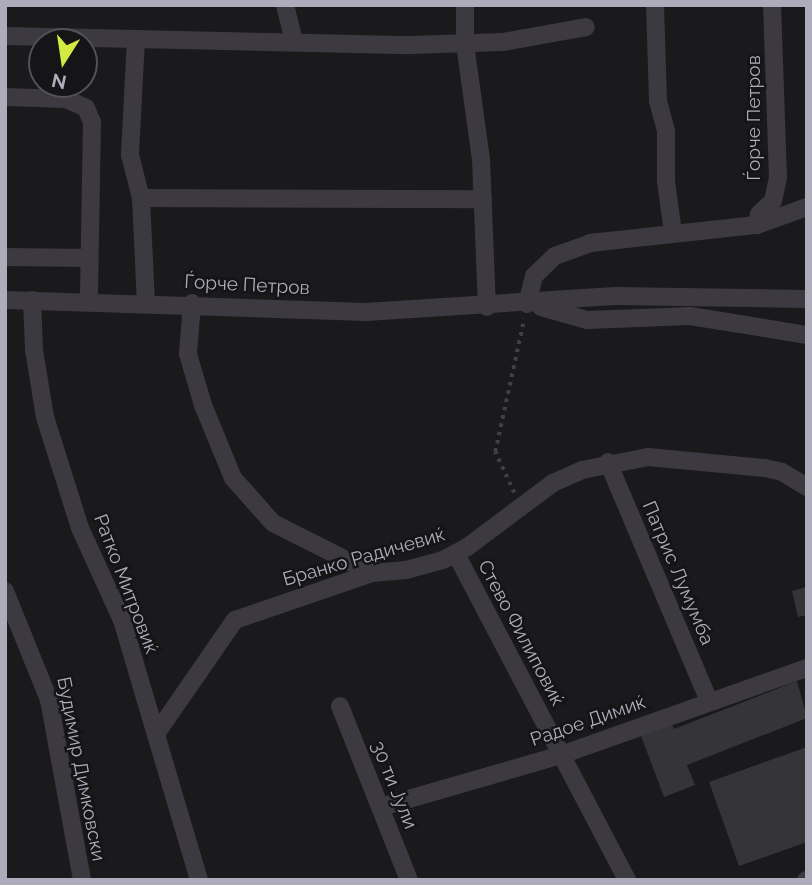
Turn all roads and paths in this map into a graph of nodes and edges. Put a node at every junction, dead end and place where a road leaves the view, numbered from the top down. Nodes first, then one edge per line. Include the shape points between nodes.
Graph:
1 (285, 5) edge
2 (465, 5) edge
3 (655, 5) edge
4 (772, 5) edge
5 (586, 27) dead end
6 (5, 36) edge
7 (136, 39) junction
8 (293, 42) junction
9 (465, 44) junction
10 (5, 97) edge
11 (141, 198) junction
12 (483, 199) junction
13 (807, 207) edge
14 (757, 225) junction
15 (673, 233) junction
16 (5, 257) edge
17 (89, 258) junction
18 (807, 299) edge
19 (5, 300) edge
20 (32, 300) junction
21 (89, 301) junction
22 (146, 303) junction
23 (192, 303) junction
24 (527, 304) junction
25 (487, 307) junction
26 (807, 335) edge
27 (608, 462) junction
28 (806, 486) edge
29 (521, 507) junction
30 (456, 554) junction
31 (372, 573) junction
32 (5, 591) edge
33 (807, 668) edge
34 (709, 701) junction
35 (340, 706) dead end
36 (156, 734) junction
37 (561, 755) junction
38 (381, 807) junction
39 (82, 880) edge
40 (199, 880) edge
41 (409, 880) edge
42 (627, 880) edge

1 - 8 street
2 - 9 street
3 - 15 street via 658,101 666,131
4 - 14 street, Ѓорче Петров via 778,177 774,201 759,214
5 - 9 street
6 - 7 street
7 - 8 street
7 - 11 street via 130,155
8 - 9 street
9 - 12 street
10 - 17 street via 66,99 86,108 92,122
11 - 12 street
11 - 22 street
12 - 25 street
13 - 14 street
14 - 15 street
15 - 24 street via 590,243 555,257 534,276
16 - 17 street
17 - 21 street
18 - 24 street, Ѓорче Петров via 614,296
19 - 20 street, Ѓорче Петров
20 - 21 street, Ѓорче Петров
20 - 36 street, Ратко Митровиќ via 34,350 45,417 80,528 122,620
21 - 22 street, Ѓорче Петров
22 - 23 street, Ѓорче Петров
23 - 25 street, Ѓорче Петров via 366,312
23 - 31 street via 188,355 233,478 272,523
24 - 25 street, Ѓорче Петров
24 - 26 street via 587,320 690,316
24 - 29 path via 495,452
27 - 28 street, Бранко Радичевиќ via 648,457 703,461 782,471
27 - 29 street, Бранко Радичевиќ via 553,483
27 - 34 street, Патрис Лумумба
29 - 30 street, Бранко Радичевиќ
30 - 31 street, Бранко Радичевиќ via 406,570
30 - 37 street, Стево Филиповиќ
31 - 36 street, Бранко Радичевиќ via 235,621
32 - 39 street, Будимир Димковски via 49,700
33 - 34 street, Радое Димиќ
34 - 37 street, Радое Димиќ
35 - 38 street, 30 ти Јули
36 - 40 street, Ратко Митровиќ
37 - 38 street, Радое Димиќ
37 - 42 street, Стево Филиповиќ
38 - 41 street, 30 ти Јули

